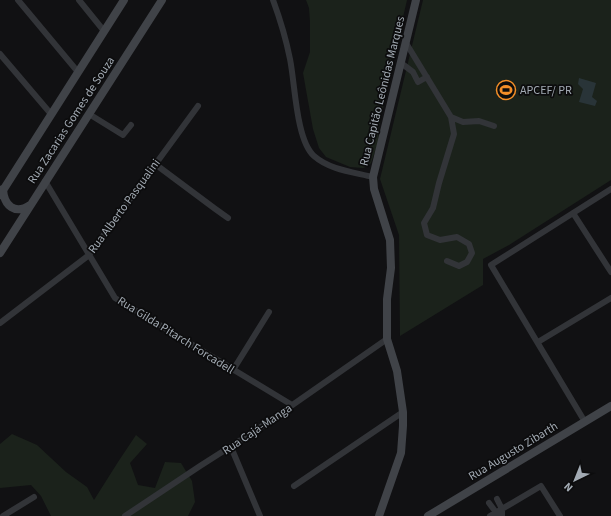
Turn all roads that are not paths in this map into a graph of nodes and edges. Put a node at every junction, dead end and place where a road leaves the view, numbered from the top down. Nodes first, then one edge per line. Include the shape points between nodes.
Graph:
1 (18, 0) edge
2 (79, 0) edge
3 (124, 0) edge
4 (162, 0) edge
5 (273, 0) edge
6 (416, 0) edge
7 (104, 31) junction
8 (406, 42) junction
9 (0, 54) edge
10 (401, 63) junction
11 (421, 68) junction
12 (78, 72) junction
13 (413, 72) junction
14 (427, 77) junction
15 (198, 106) dead end
16 (51, 114) junction
17 (89, 114) junction
18 (451, 117) junction
19 (131, 125) dead end
20 (494, 126) dead end
21 (155, 164) junction
22 (373, 177) junction
23 (45, 181) junction
24 (611, 189) edge
25 (2, 192) edge
26 (30, 205) junction
27 (573, 213) junction
28 (228, 218) dead end
29 (0, 253) edge
30 (89, 255) junction
31 (447, 261) dead end
32 (611, 272) edge
33 (611, 298) edge
34 (269, 312) dead end
35 (0, 323) edge
36 (387, 339) junction
37 (538, 342) junction
38 (233, 370) junction
39 (292, 405) junction
40 (611, 406) edge
41 (403, 412) junction
42 (585, 422) junction
43 (231, 448) junction
44 (294, 486) dead end
45 (34, 497) dead end
46 (497, 499) dead end
47 (489, 503) dead end
48 (502, 509) junction
49 (497, 515) edge
50 (3, 516) edge
51 (125, 516) edge
52 (260, 516) edge
53 (379, 516) edge
54 (428, 516) edge
55 (560, 516) edge

1 - 12 street
2 - 7 street
3 - 7 main road, Rua Zacarias Gomes de Souza
4 - 17 main road, Rua Zacarias Gomes de Souza
5 - 22 street via 283,27 306,147 313,156 330,167
6 - 8 main road, Rua Capitão Leônidas Marques
7 - 12 main road, Rua Zacarias Gomes de Souza
8 - 10 main road, Rua Capitão Leônidas Marques
8 - 11 street
9 - 16 street
10 - 13 street
10 - 22 main road, Rua Capitão Leônidas Marques
11 - 13 street
11 - 14 street
12 - 16 main road, Rua Zacarias Gomes de Souza
13 - 14 street via 418,82
14 - 18 street
15 - 21 street, Rua Alberto Pasqualini
16 - 25 main road, Rua Zacarias Gomes de Souza
17 - 19 street via 121,134 125,134
17 - 23 main road, Rua Zacarias Gomes de Souza
18 - 20 street via 463,122 479,121
18 - 31 street via 454,134 433,208 424,223 427,235 440,240 457,237 469,244 472,253 467,262 459,266
21 - 28 street
21 - 30 street, Rua Alberto Pasqualini
22 - 36 main road, Rua Capitão Leônidas Marques via 374,189 390,240
23 - 26 main road, Rua Zacarias Gomes de Souza
23 - 30 street, Rua Gilda Pitarch Forcadell
24 - 27 street
25 - 26 main road via 11,208 25,209
26 - 29 main road, Rua Zacarias Gomes de Souza
27 - 32 street
27 - 37 street via 492,264
30 - 35 street, Rua Alberto Pasqualini
30 - 38 street, Rua Gilda Pitarch Forcadell via 115,298
33 - 37 street
34 - 38 street
36 - 39 street, Rua Cajá-Manga
36 - 41 main road, Rua Capitão Leônidas Marques via 397,371
37 - 42 street
38 - 39 street, Rua Gilda Pitarch Forcadell
39 - 43 street, Rua Cajá-Manga
40 - 42 main road, Rua Augusto Zibarth
41 - 44 street
41 - 53 main road, Rua Capitão Leônidas Marques via 401,454
42 - 54 main road, Rua Augusto Zibarth
43 - 51 street, Rua Cajá-Manga
43 - 52 street
45 - 50 street
46 - 48 street
47 - 49 street
48 - 49 street
48 - 55 street via 541,486

